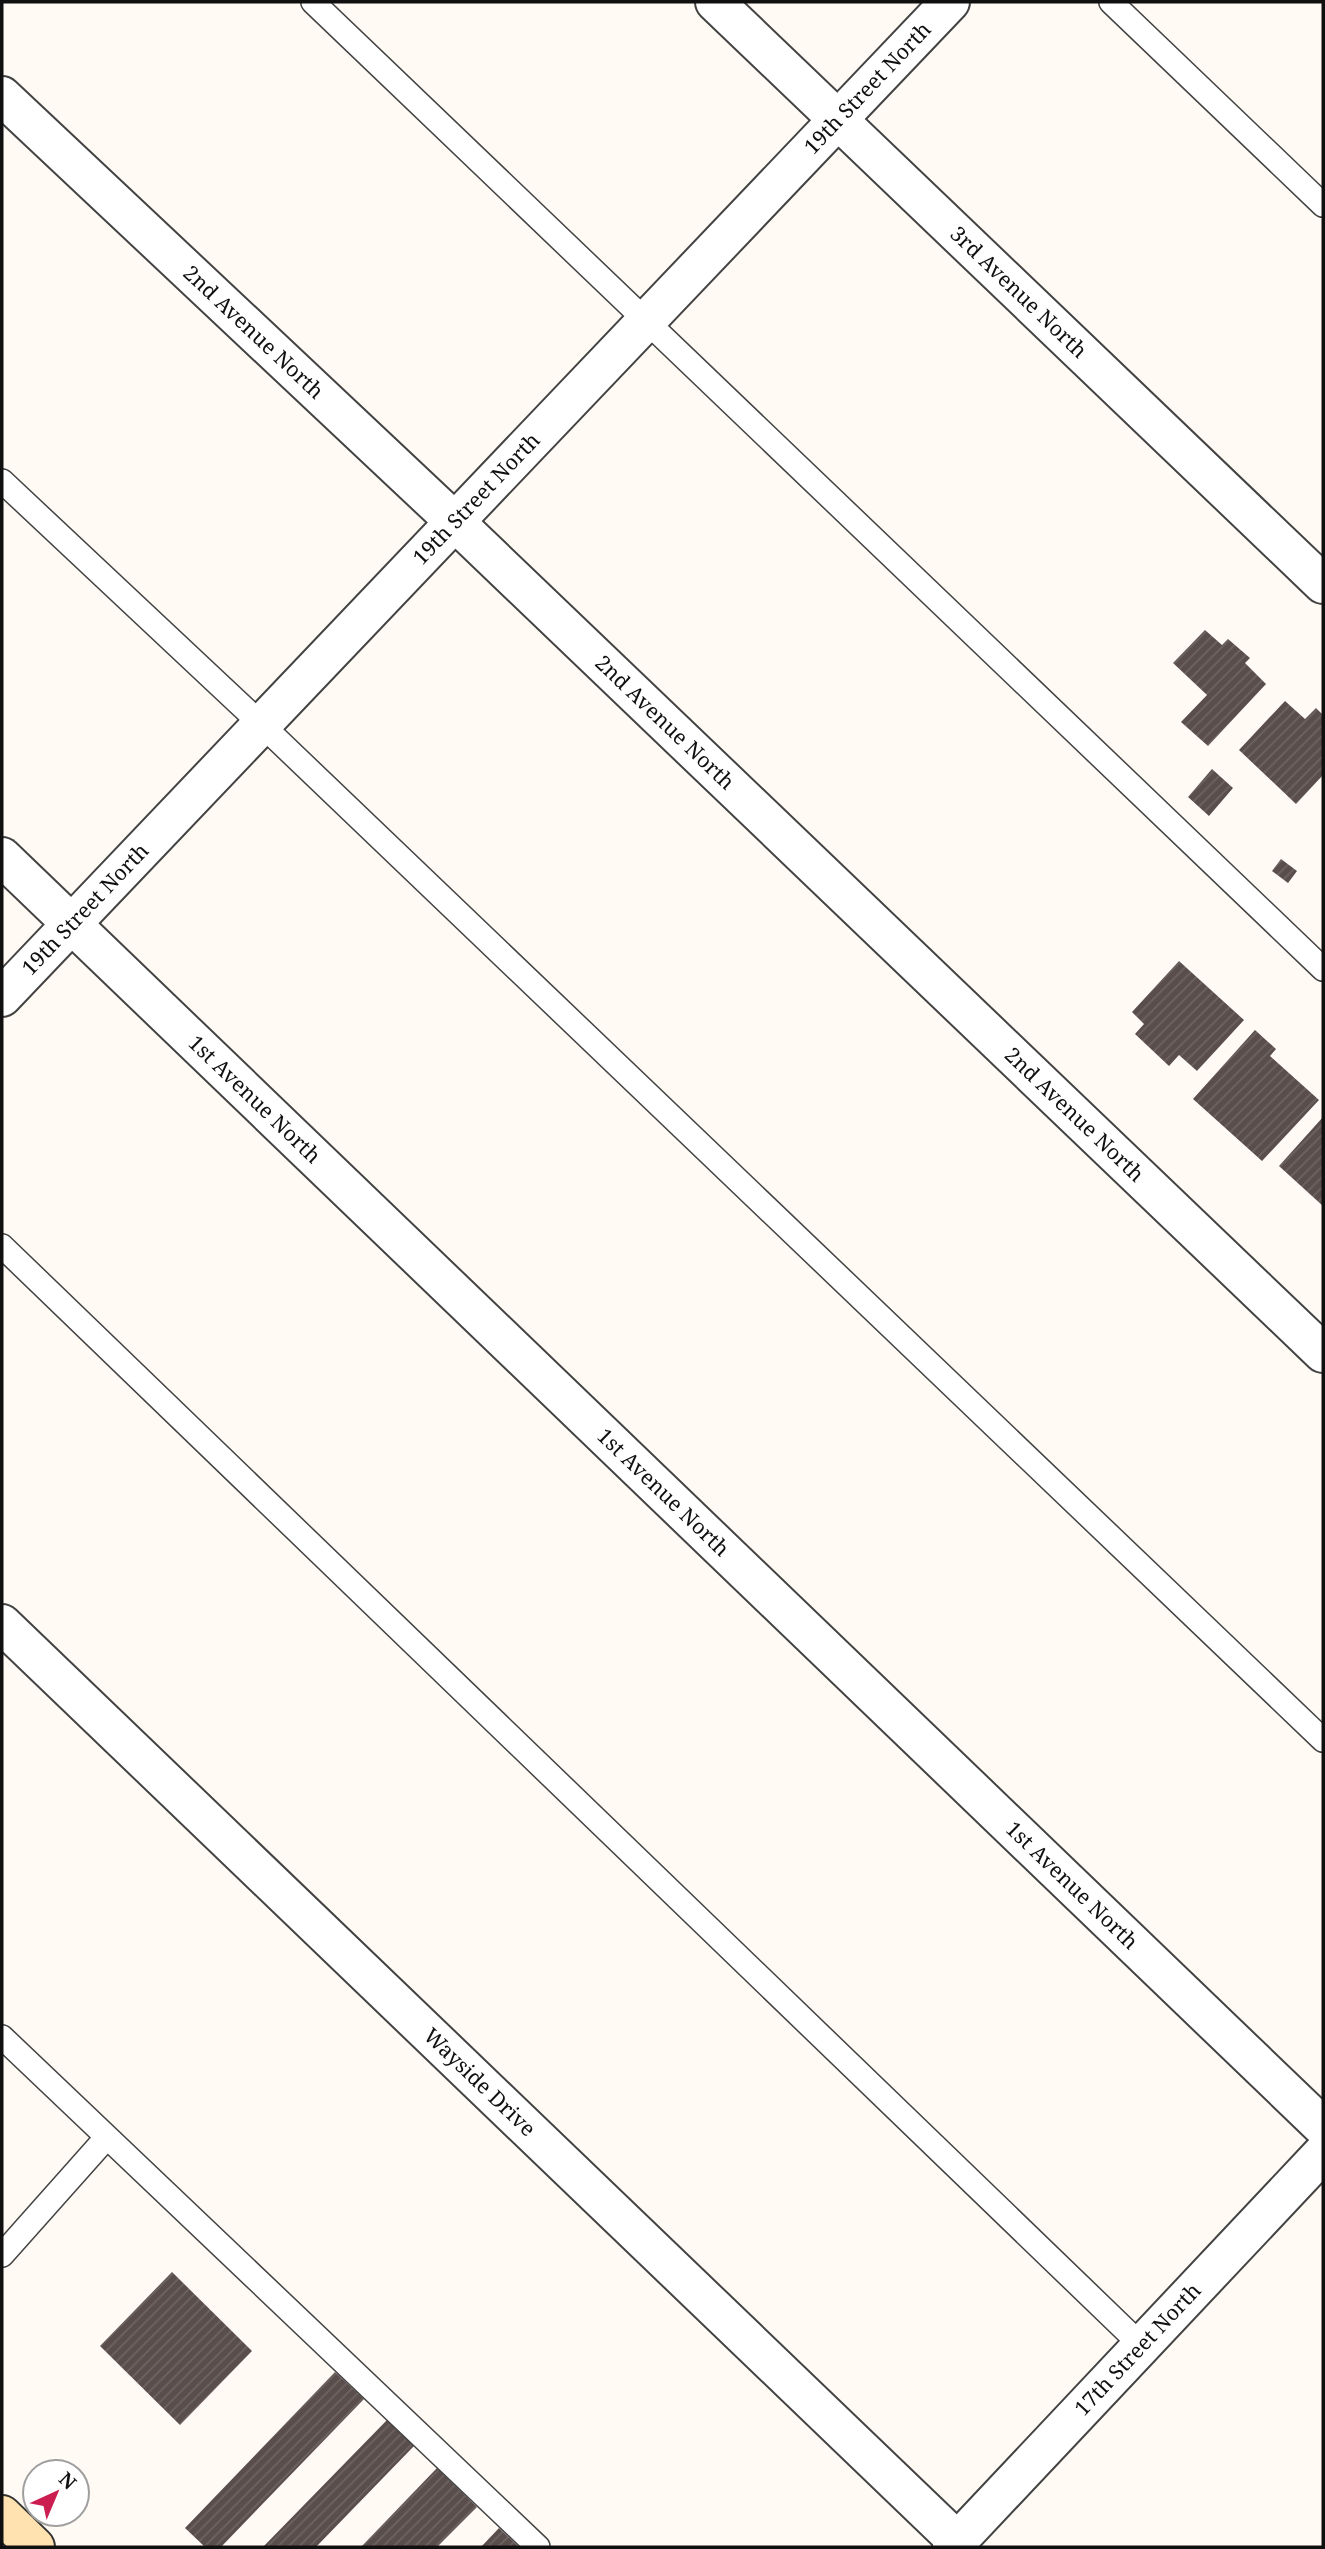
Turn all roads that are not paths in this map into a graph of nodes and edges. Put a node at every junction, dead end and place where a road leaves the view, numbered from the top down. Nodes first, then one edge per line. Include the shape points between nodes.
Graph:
1 (313, 2) edge
2 (715, 2) edge
3 (950, 2) edge
4 (1111, 2) edge
5 (2, 96) edge
6 (838, 118) junction
7 (1323, 205) edge
8 (645, 320) junction
9 (2, 481) edge
10 (454, 521) junction
11 (1323, 584) edge
12 (261, 724) junction
13 (2, 857) edge
14 (71, 922) junction
15 (1323, 969) edge
16 (2, 997) edge
17 (2, 1246) edge
18 (1323, 1353) edge
19 (2, 1624) edge
20 (1323, 1740) edge
21 (2, 2037) edge
22 (1323, 2127) edge
23 (107, 2137) junction
24 (1323, 2153) edge
25 (2, 2255) edge
26 (1142, 2346) junction
27 (2, 2515) edge
28 (955, 2544) edge
29 (35, 2547) edge
30 (538, 2547) edge

1 - 8 lane
2 - 6 street, 3rd Avenue North
3 - 6 street, 19th Street North
4 - 7 lane
5 - 10 street, 2nd Avenue North
6 - 8 street, 19th Street North
6 - 11 street, 3rd Avenue North
8 - 10 street, 19th Street North
8 - 15 lane
9 - 12 lane
10 - 12 street, 19th Street North
10 - 18 street, 2nd Avenue North
12 - 14 street, 19th Street North
12 - 20 lane
13 - 14 street, 1st Avenue North
14 - 16 street, 19th Street North
14 - 22 street, 1st Avenue North
17 - 26 lane
19 - 28 street, Wayside Drive
21 - 23 lane
23 - 25 lane
23 - 30 lane
24 - 26 street, 17th Street North
26 - 28 street, 17th Street North
27 - 29 main road

